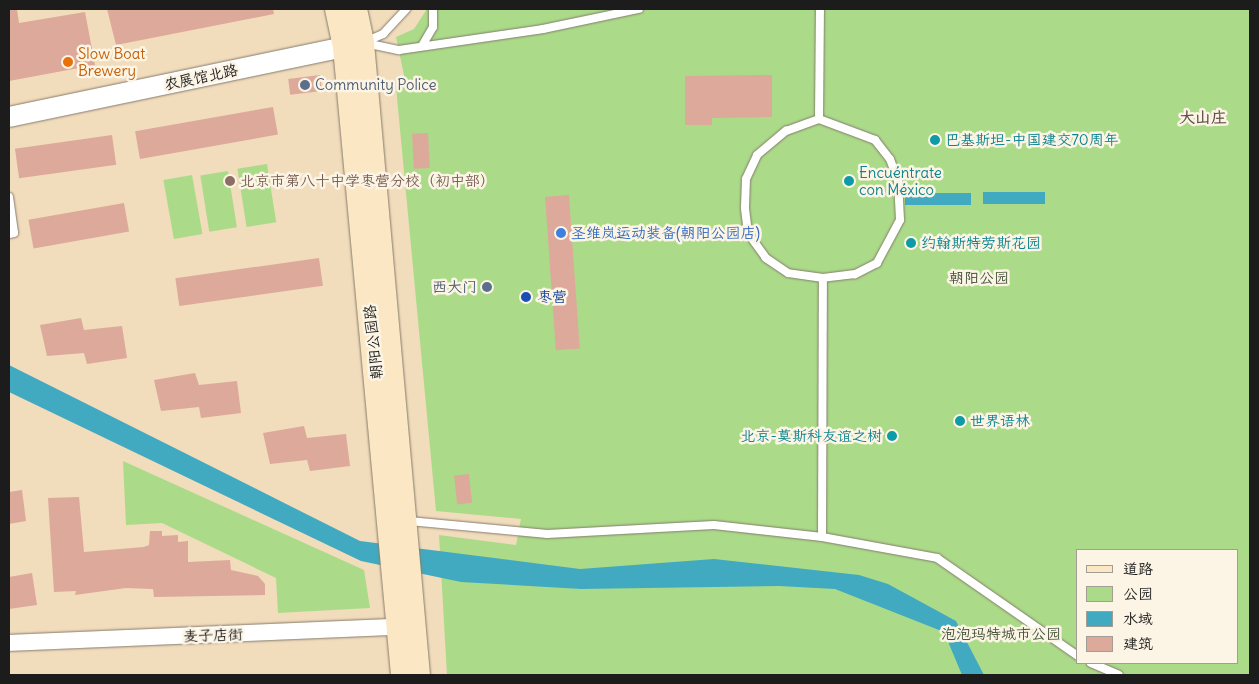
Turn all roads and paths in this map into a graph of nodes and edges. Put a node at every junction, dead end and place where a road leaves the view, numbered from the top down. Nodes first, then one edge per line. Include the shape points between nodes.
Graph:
1 (336, 9) edge
2 (356, 9) edge
3 (406, 9) edge
4 (433, 9) edge
5 (639, 9) edge
6 (820, 9) edge
7 (354, 45) junction
8 (422, 46) junction
9 (9, 117) edge
10 (819, 119) junction
11 (9, 198) edge
12 (9, 234) edge
13 (823, 278) junction
14 (403, 524) junction
15 (822, 537) junction
16 (408, 626) junction
17 (9, 643) edge
18 (1076, 655) edge
19 (1094, 664) edge
20 (402, 675) edge
21 (419, 675) edge
22 (1118, 675) edge

1 - 7 main road, 朝阳公园路
2 - 7 main road, 朝阳公园路
3 - 7 lane via 383,34
4 - 8 lane via 433,27
5 - 8 lane via 543,29
6 - 10 lane
7 - 8 lane via 399,50
7 - 9 street, 农展馆北路
7 - 14 main road, 朝阳公园路
10 - 13 lane via 786,131 757,155 746,179 745,207 748,233 766,258 788,274
10 - 13 lane via 875,140 890,159 898,182 900,220 878,263 855,274
11 - 12 lane via 14,233
13 - 15 lane
14 - 15 lane via 547,534 714,525
14 - 16 main road, 朝阳公园路
15 - 18 lane via 937,558
16 - 17 street, 麦子店街
16 - 20 main road, 朝阳公园路
16 - 21 main road, 朝阳公园路
19 - 22 lane

